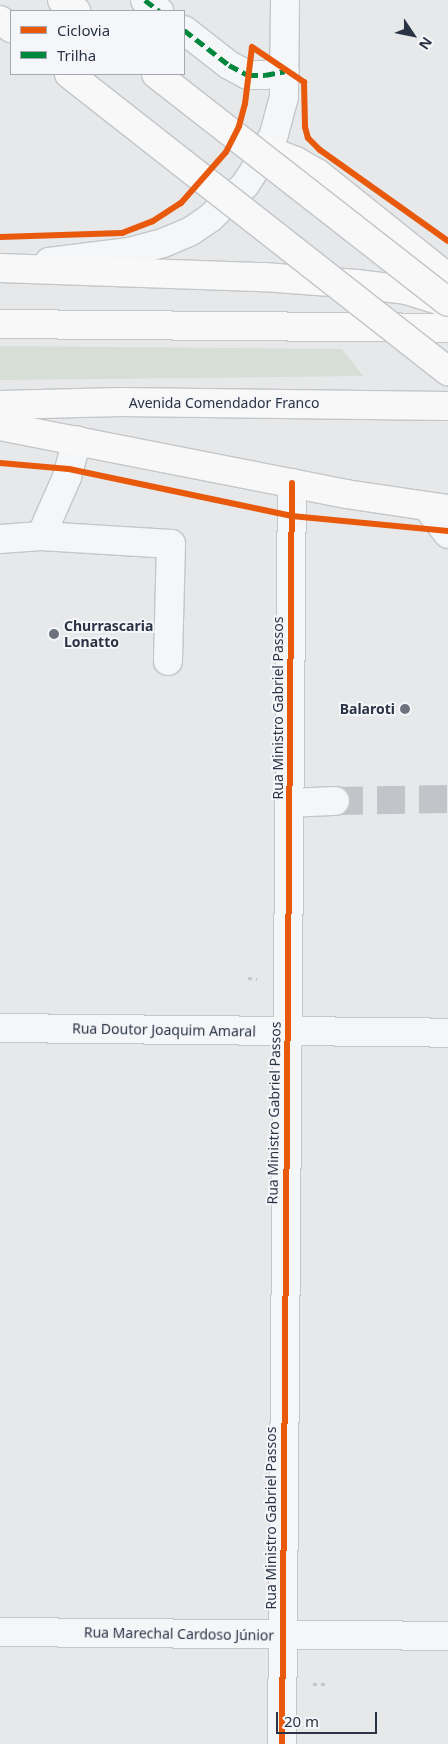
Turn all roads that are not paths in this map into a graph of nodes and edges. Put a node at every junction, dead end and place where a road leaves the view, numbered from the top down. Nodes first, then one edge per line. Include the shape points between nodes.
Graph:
1 (62, 0) edge
2 (145, 0) edge
3 (285, 0) edge
4 (75, 10) edge
5 (158, 10) edge
6 (185, 31) edge
7 (285, 71) junction
8 (70, 75) edge
9 (157, 75) edge
10 (267, 150) junction
11 (0, 268) edge
12 (448, 278) edge
13 (448, 302) edge
14 (0, 324) edge
15 (448, 328) edge
16 (448, 371) edge
17 (0, 405) edge
18 (448, 406) edge
19 (0, 426) edge
20 (77, 440) junction
21 (292, 483) junction
22 (438, 508) edge
23 (448, 534) edge
24 (41, 536) junction
25 (0, 539) edge
26 (168, 661) dead end
27 (335, 801) tunnel mouth
28 (289, 803) junction
29 (0, 1028) edge
30 (288, 1031) junction
31 (448, 1033) edge
32 (0, 1632) edge
33 (283, 1635) junction
34 (448, 1636) edge
35 (282, 1744) edge

1 - 4 main road
2 - 5 street
3 - 7 street
6 - 7 street via 229,65 248,75
7 - 10 street via 279,119
8 - 16 main road, bridge
9 - 13 main road, bridge
10 - 11 street via 245,185 191,231 129,252
10 - 12 main road via 296,161 317,174
11 - 13 main road via 357,284 406,290
14 - 15 main road
17 - 18 main road, Avenida Comendador Franco via 120,402
19 - 20 main road
20 - 21 main road
20 - 24 street via 67,477
21 - 22 main road
21 - 28 street, Rua Ministro Gabriel Passos
22 - 23 street
24 - 25 street
24 - 26 street via 172,544
27 - 28 street
28 - 30 street, Rua Ministro Gabriel Passos
29 - 30 street, Rua Doutor Joaquim Amaral
30 - 31 street, Rua Doutor Joaquim Amaral
30 - 33 street, Rua Ministro Gabriel Passos
32 - 33 street, Rua Marechal Cardoso Júnior
33 - 34 street, Rua Marechal Cardoso Júnior
33 - 35 street, Rua Ministro Gabriel Passos

